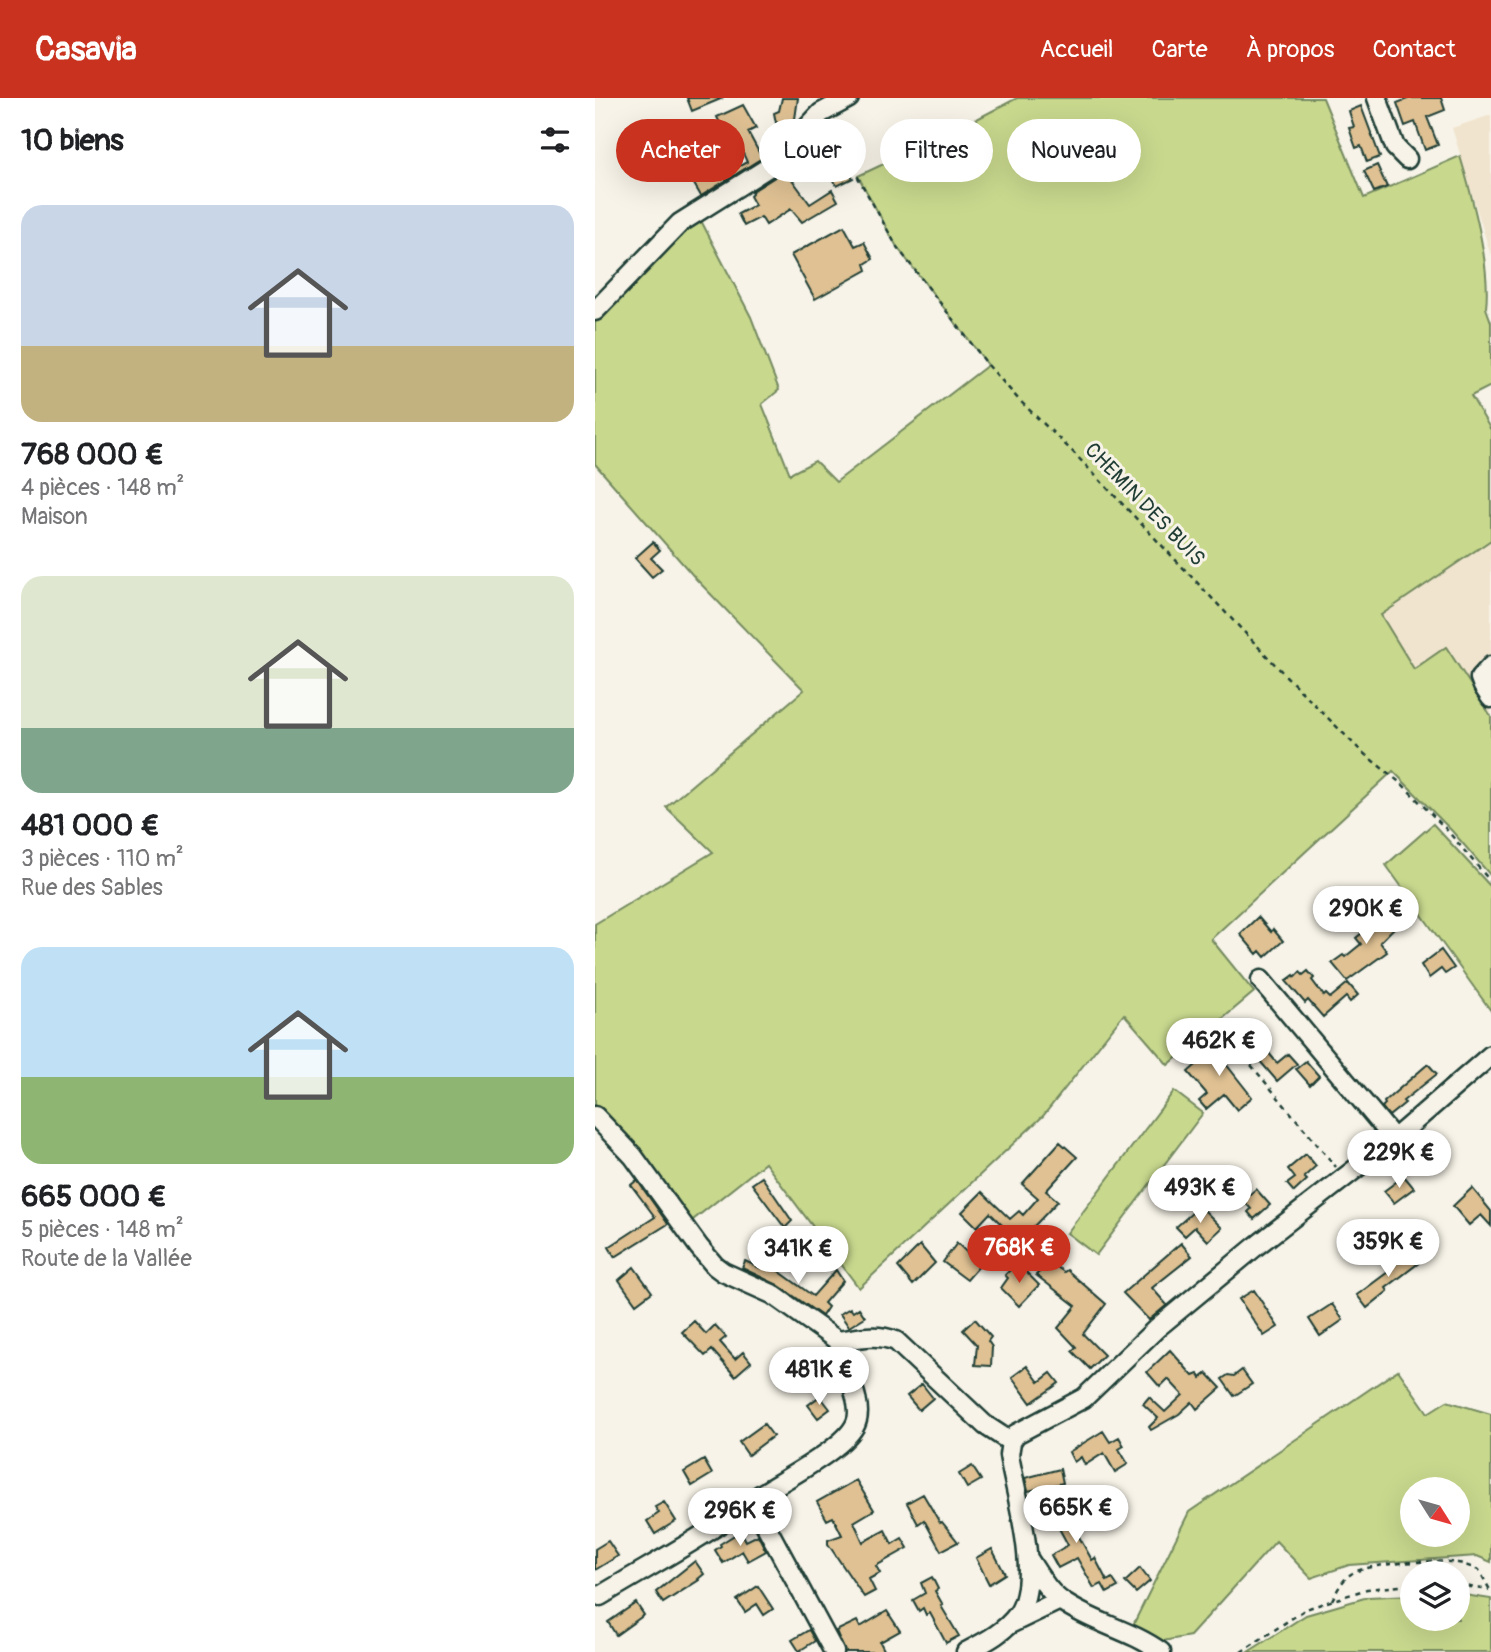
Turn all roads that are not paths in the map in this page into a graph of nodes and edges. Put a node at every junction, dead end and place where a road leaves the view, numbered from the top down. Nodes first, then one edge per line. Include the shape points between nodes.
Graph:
1 (849, 98) edge
2 (1377, 98) edge
3 (818, 105) edge
4 (1407, 159) dead end
5 (595, 311) edge
6 (1491, 666) edge
7 (1491, 698) edge
8 (1262, 980) dead end
9 (1491, 1055) edge
10 (595, 1116) edge
11 (1394, 1139) junction
12 (838, 1341) junction
13 (1011, 1441) junction
14 (752, 1500) junction
15 (1027, 1557) junction
16 (600, 1596) dead end
17 (1060, 1600) junction
18 (1009, 1625) junction
19 (834, 1652) edge
20 (966, 1652) edge
21 (1161, 1652) edge

1 - 3 street
2 - 4 street via 1395,147
3 - 5 street via 772,165 680,223
6 - 7 street via 1480,678
8 - 11 street
9 - 11 street
10 - 12 street via 633,1156 715,1266 772,1294
11 - 13 street via 1157,1328 1084,1398 1023,1429
12 - 13 street via 875,1336 896,1341 985,1425
12 - 14 street via 858,1413 853,1431
13 - 15 street via 1009,1455
14 - 16 street
14 - 19 street
15 - 17 street
15 - 18 street via 1025,1601
17 - 18 street
17 - 21 street
18 - 20 street

